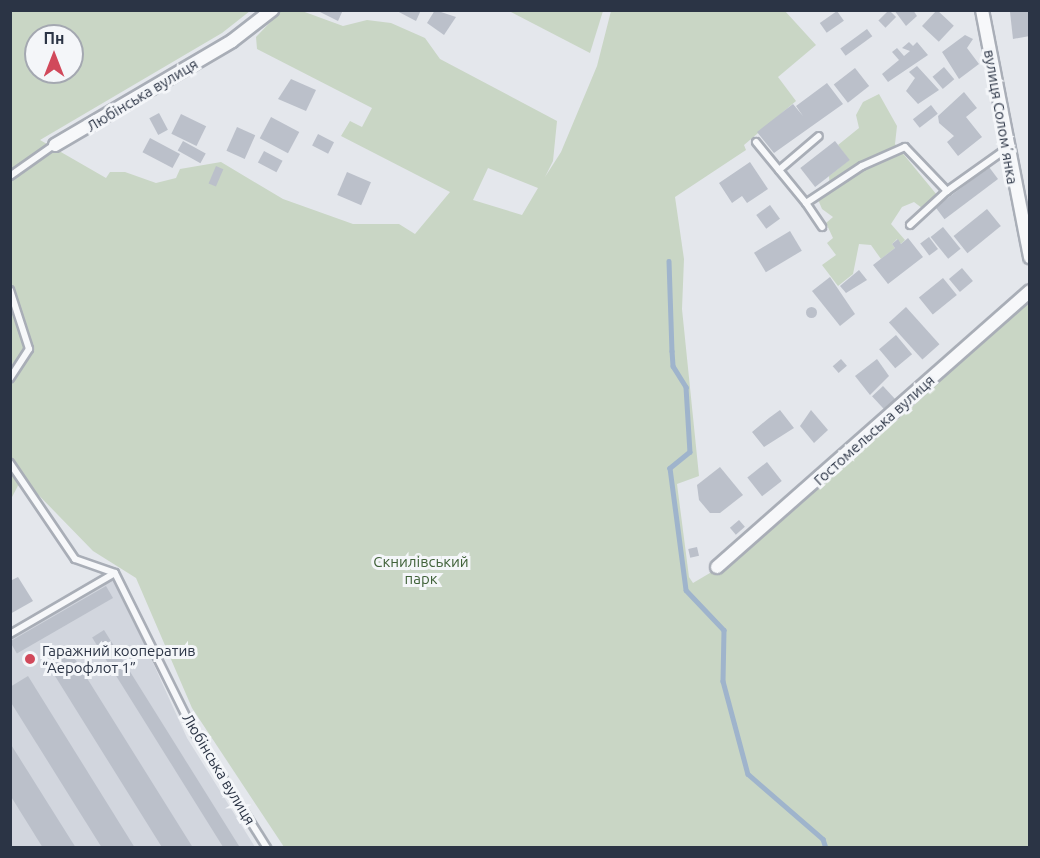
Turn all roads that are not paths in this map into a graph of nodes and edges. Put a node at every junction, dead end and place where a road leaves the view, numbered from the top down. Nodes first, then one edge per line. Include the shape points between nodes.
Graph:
1 (272, 10) edge
2 (982, 10) edge
3 (819, 136) dead end
4 (756, 142) dead end
5 (55, 145) joint
6 (1006, 149) junction
7 (779, 170) junction
8 (10, 176) edge
9 (946, 191) junction
10 (806, 203) junction
11 (910, 225) dead end
12 (822, 227) dead end
13 (1029, 257) edge
14 (10, 290) edge
15 (1029, 291) edge
16 (10, 378) edge
17 (10, 463) edge
18 (717, 567) dead end
19 (115, 573) junction
20 (10, 634) edge
21 (267, 848) edge

1 - 5 street, Любінська вулиця via 232,41
2 - 6 street, вулиця Соломʼянка
3 - 7 lane
4 - 7 lane
5 - 8 lane, Любінська вулиця
6 - 9 lane
6 - 13 street, вулиця Соломʼянка
7 - 10 lane
9 - 10 lane via 905,147 862,166
9 - 11 lane
10 - 12 lane
14 - 16 lane via 29,349
15 - 18 street, Гостомельська вулиця
17 - 19 lane via 75,559
19 - 20 lane
19 - 21 lane, Любінська вулиця via 194,732

